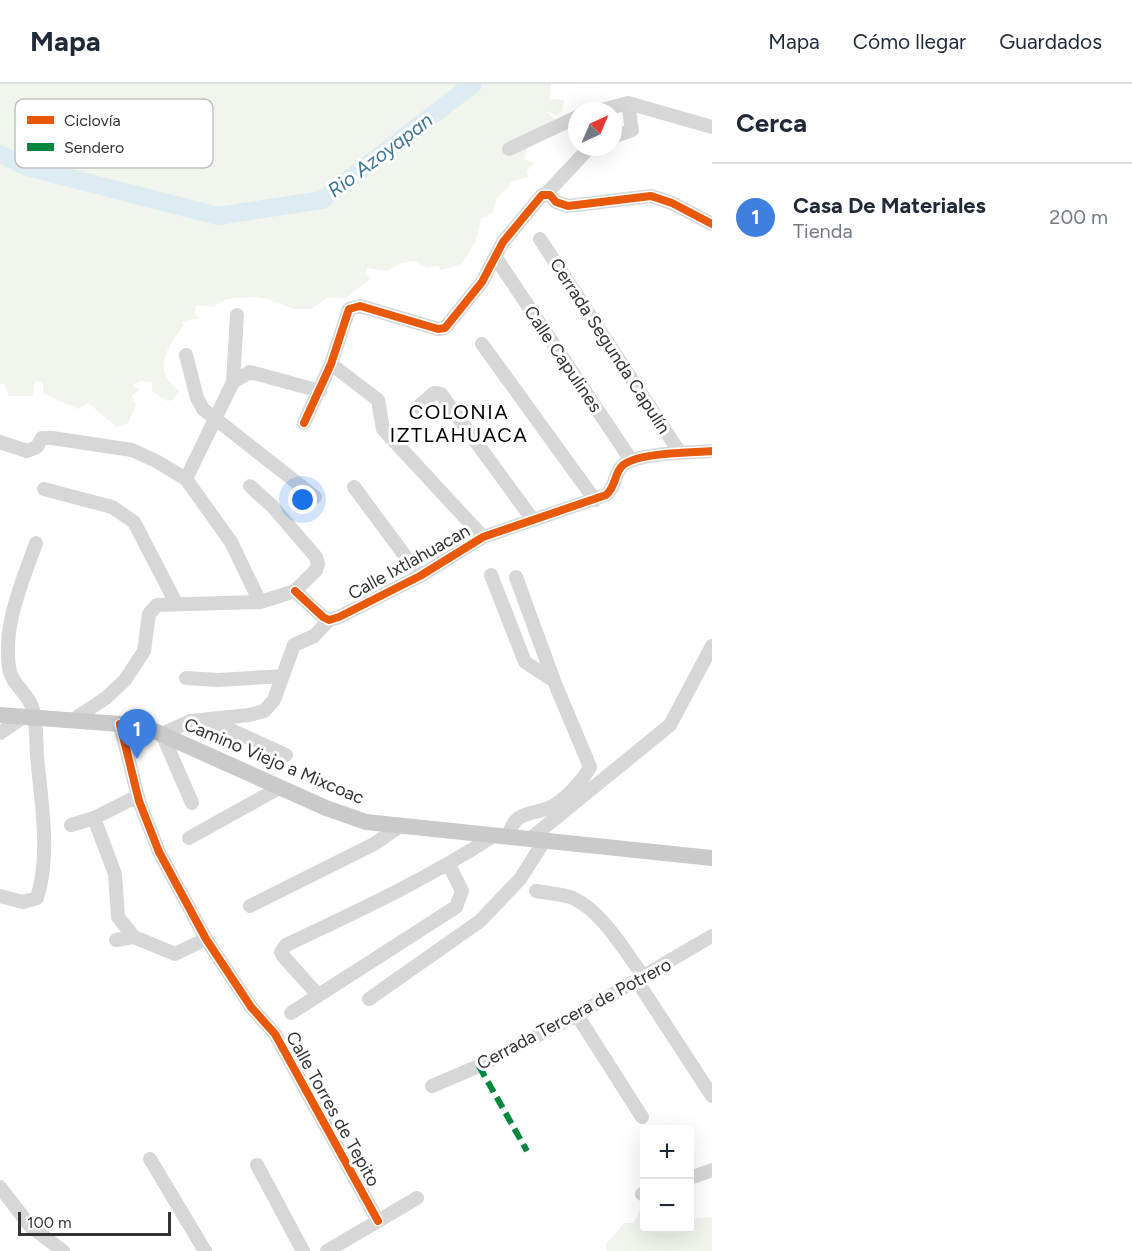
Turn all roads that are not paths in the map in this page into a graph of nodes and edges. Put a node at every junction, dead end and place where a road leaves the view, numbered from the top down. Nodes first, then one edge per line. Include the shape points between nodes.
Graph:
1 (628, 103) junction
2 (622, 105) edge
3 (568, 121) edge
4 (712, 127) edge
5 (622, 134) edge
6 (508, 149) dead end
7 (582, 156) edge
8 (546, 194) junction
9 (712, 224) edge
10 (540, 239) dead end
11 (496, 258) junction
12 (237, 315) dead end
13 (483, 344) dead end
14 (186, 355) dead end
15 (331, 364) junction
16 (233, 382) junction
17 (320, 391) junction
18 (418, 407) dead end
19 (215, 417) junction
20 (304, 423) dead end
21 (0, 442) edge
22 (712, 452) edge
23 (681, 453) junction
24 (631, 460) junction
25 (186, 479) junction
26 (250, 486) dead end
27 (354, 487) dead end
28 (44, 489) dead end
29 (315, 497) dead end
30 (595, 500) junction
31 (533, 520) junction
32 (483, 537) junction
33 (36, 543) dead end
34 (491, 575) dead end
35 (420, 576) junction
36 (516, 577) dead end
37 (295, 591) junction
38 (260, 602) junction
39 (176, 603) junction
40 (329, 620) junction
41 (712, 646) edge
42 (283, 676) junction
43 (186, 678) dead end
44 (554, 681) junction
45 (0, 715) edge
46 (205, 718) junction
47 (29, 719) junction
48 (71, 721) junction
49 (120, 724) junction
50 (0, 733) edge
51 (162, 734) junction
52 (286, 754) dead end
53 (279, 788) junction
54 (138, 796) junction
55 (192, 804) dead end
56 (94, 818) junction
57 (71, 825) dead end
58 (402, 825) junction
59 (502, 836) junction
60 (189, 838) dead end
61 (538, 839) junction
62 (712, 858) edge
63 (449, 865) junction
64 (536, 891) dead end
65 (0, 896) edge
66 (250, 906) dead end
67 (134, 937) junction
68 (206, 939) junction
69 (116, 940) dead end
70 (710, 942) edge
71 (641, 979) junction
72 (318, 995) junction
73 (369, 999) dead end
74 (291, 1013) dead end
75 (577, 1015) junction
76 (432, 1086) dead end
77 (712, 1096) edge
78 (642, 1117) dead end
79 (150, 1159) dead end
80 (258, 1165) dead end
81 (712, 1170) edge
82 (694, 1177) edge
83 (0, 1186) edge
84 (417, 1198) dead end
85 (378, 1221) junction
86 (63, 1251) edge
87 (205, 1251) edge
88 (303, 1251) edge
89 (327, 1251) edge

1 - 2 street
1 - 4 street
1 - 5 street via 632,130
3 - 6 street
7 - 8 street
8 - 9 street via 568,206 651,196
8 - 11 street via 503,242
10 - 23 street, Cerrada Segunda Capulín
11 - 15 street via 445,328 353,306 347,312
11 - 24 street, Calle Capulines
12 - 16 street
13 - 30 street
14 - 19 street via 197,398
15 - 17 street
15 - 32 street via 378,400 383,429
16 - 17 street via 250,372
16 - 19 street
17 - 20 street
18 - 31 street via 434,393 441,394
19 - 25 street
19 - 29 street
21 - 25 street via 27,451 37,447 42,438 132,450
22 - 23 street
23 - 24 street
24 - 30 street, Calle Ixtlahuacan via 618,472 610,492
25 - 38 street via 231,542
26 - 37 street via 273,507 318,564
27 - 35 street
28 - 39 street via 112,507 134,522
30 - 31 street, Calle Ixtlahuacan
31 - 32 street, Calle Ixtlahuacan
32 - 35 street, Calle Ixtlahuacan
33 - 47 street via 11,614 8,644 9,669 28,697
34 - 44 street via 525,662
35 - 40 street, Calle Ixtlahuacan
36 - 44 street
37 - 38 street
37 - 40 street
38 - 39 street
39 - 48 street via 153,608 144,651 125,680
40 - 42 street, Calle Ixtlahuacan via 314,636 294,645
41 - 61 street via 679,712 663,732
42 - 43 street
42 - 46 street, Calle Ixtlahuacan via 264,711
44 - 59 street via 590,766 559,802 523,814
45 - 47 main road, Camino Viejo a Mixcoac
46 - 51 street
46 - 52 street
47 - 48 main road, Camino Viejo a Mixcoac
47 - 50 street
47 - 65 street via 43,839 40,887 32,901
48 - 49 main road, Camino Viejo a Mixcoac
49 - 51 main road, Camino Viejo a Mixcoac
49 - 54 street, Calle Torres de Tepito
51 - 53 main road, Camino Viejo a Mixcoac
51 - 55 street
53 - 58 main road, Camino Viejo a Mixcoac via 366,822
53 - 60 street
54 - 56 street
54 - 68 street, Calle Torres de Tepito via 159,852
56 - 57 street
56 - 67 street via 115,874 118,917
58 - 59 main road, Camino Viejo a Mixcoac
58 - 66 street
59 - 61 main road, Camino Viejo a Mixcoac
59 - 63 street
61 - 62 main road, Camino Viejo a Mixcoac
61 - 73 street via 520,879 480,921
63 - 72 street via 462,891 456,907
63 - 72 street via 282,949 286,961
64 - 71 street via 571,897 584,904 603,924
67 - 68 street via 175,954
67 - 69 street
68 - 85 street, Calle Torres de Tepito via 251,1007 275,1034
70 - 71 street, Cerrada Tercera de Potrero
71 - 75 street, Cerrada Tercera de Potrero
71 - 77 street
72 - 74 street
75 - 76 street, Cerrada Tercera de Potrero
75 - 78 street
79 - 87 street
80 - 88 street
81 - 82 street
83 - 86 street via 30,1226
84 - 85 street
85 - 89 street

